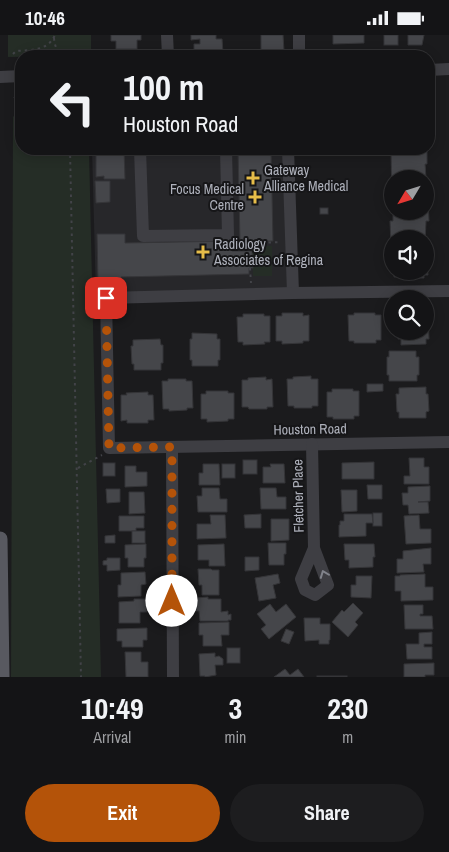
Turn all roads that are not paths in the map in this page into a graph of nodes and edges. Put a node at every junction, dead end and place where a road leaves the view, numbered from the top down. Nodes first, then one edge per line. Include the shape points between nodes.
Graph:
1 (168, 35) edge
2 (299, 35) edge
3 (168, 50) edge
4 (299, 50) edge
5 (449, 69) edge
6 (435, 70) edge
7 (15, 76) edge
8 (0, 77) edge
9 (140, 155) edge
10 (226, 155) edge
11 (288, 155) edge
12 (449, 291) edge
13 (293, 293) junction
14 (449, 443) edge
15 (312, 444) junction
16 (172, 447) junction
17 (0, 539) edge
18 (314, 548) dead end
19 (2, 677) edge
20 (172, 677) edge

1 - 3 street
2 - 4 street
5 - 6 street
7 - 8 street
9 - 10 street via 143,237 228,235
11 - 13 street
12 - 13 street
13 - 16 street, Houston Road via 106,298 109,448
14 - 15 street, Houston Road
15 - 16 street, Houston Road
15 - 18 street, Fletcher Place
16 - 20 street
17 - 19 main road

